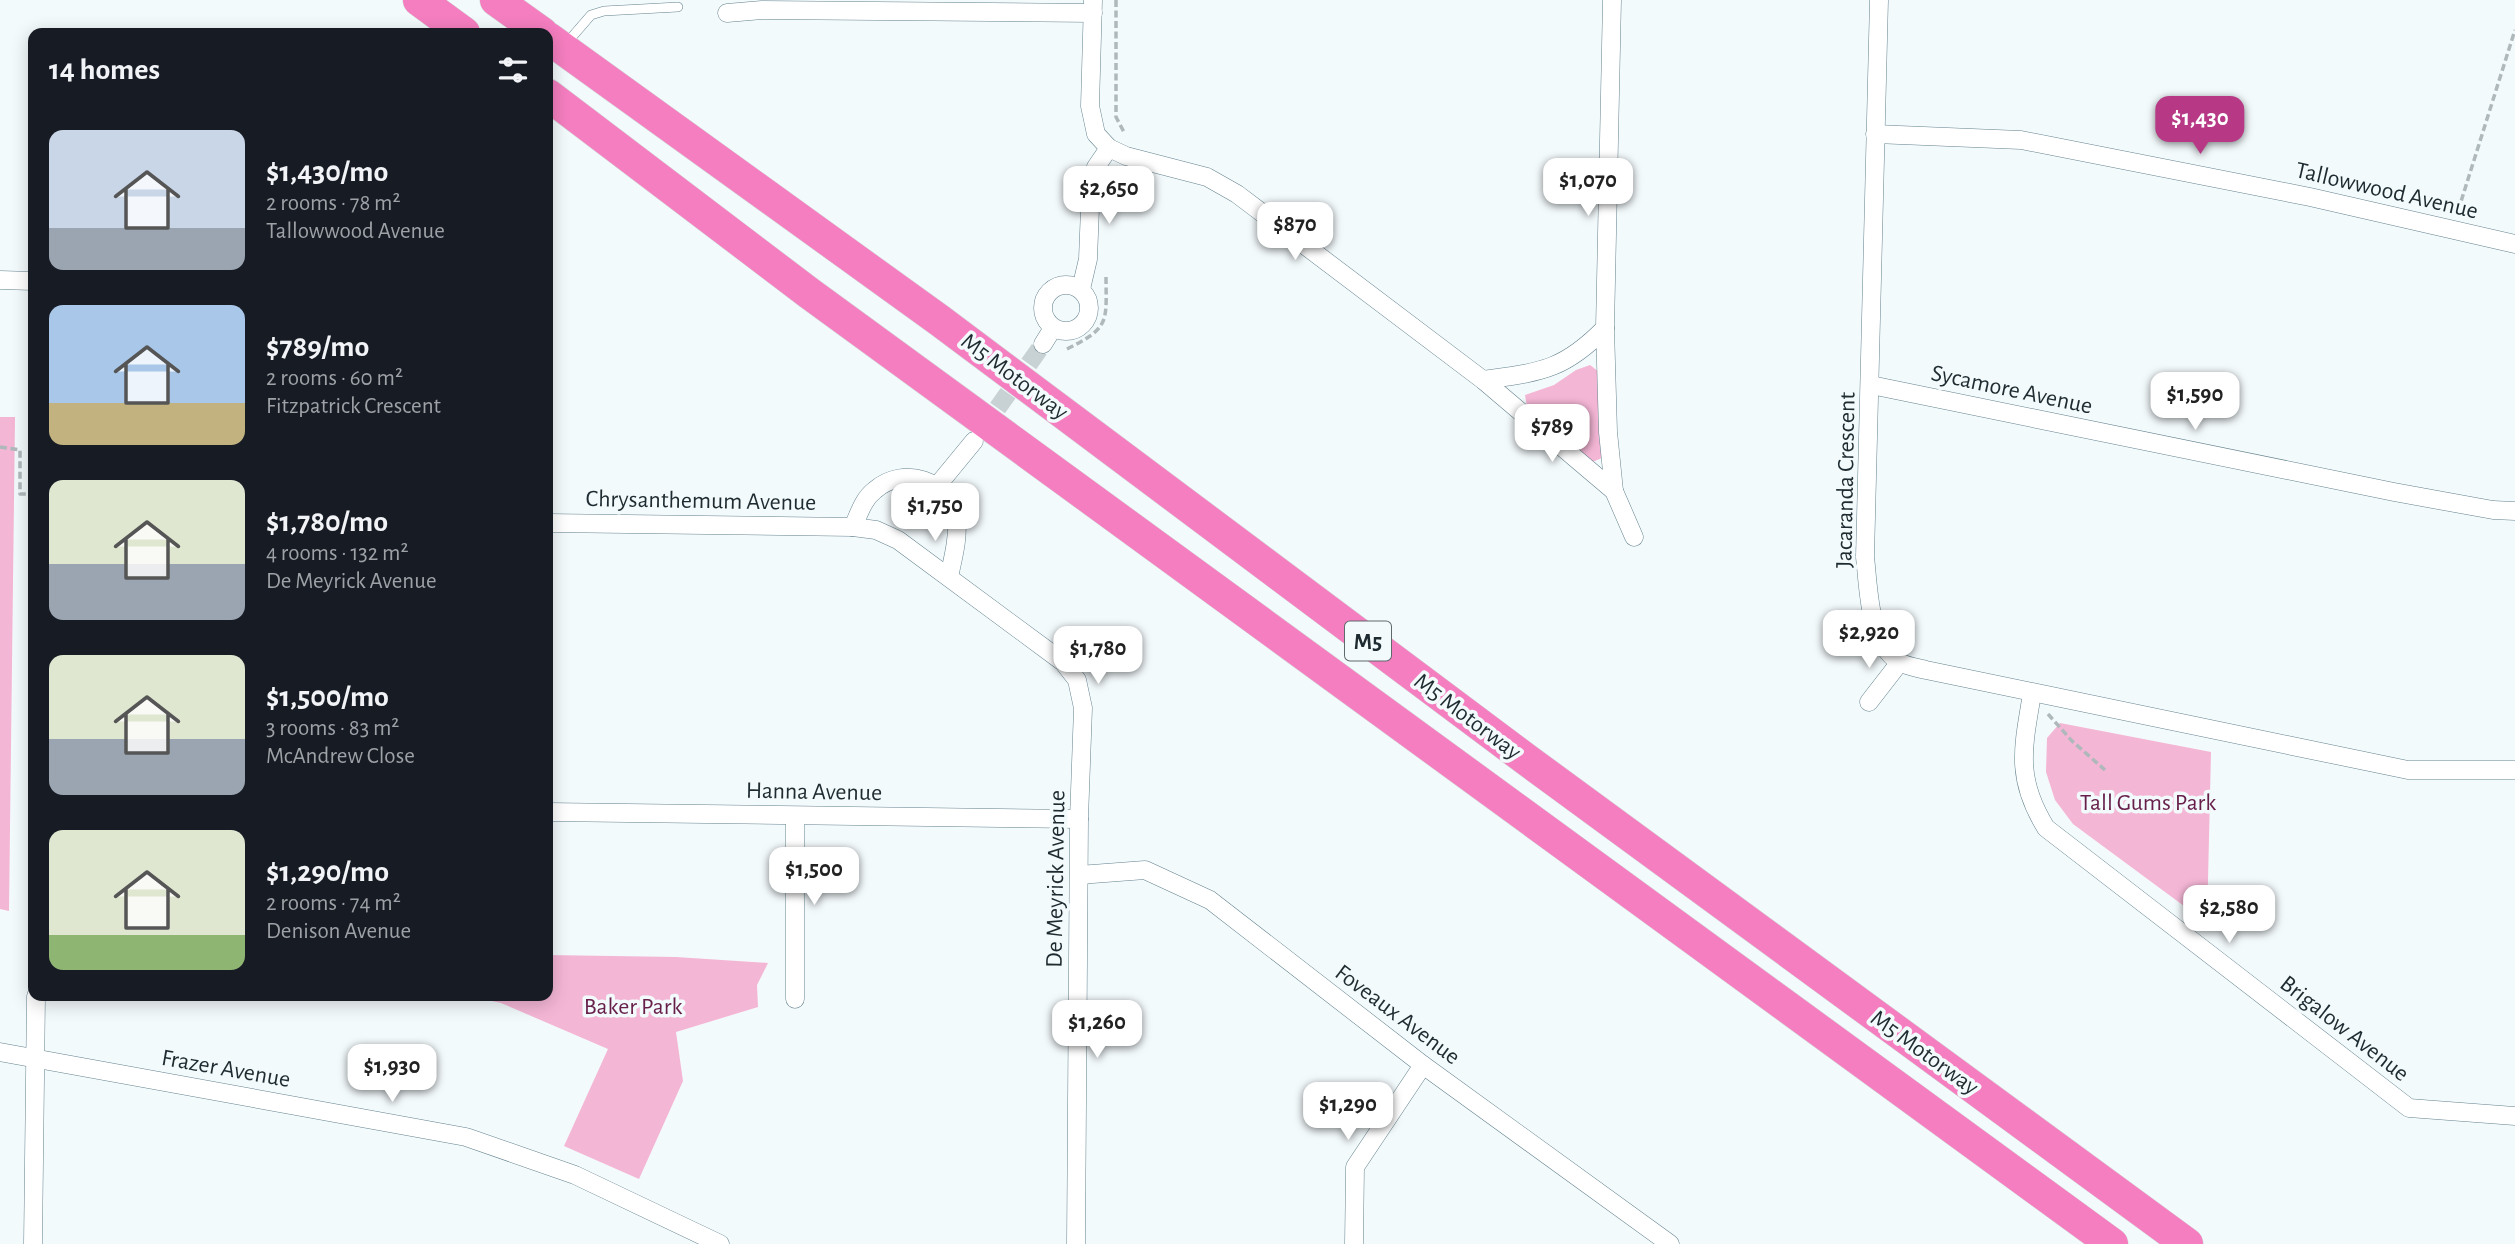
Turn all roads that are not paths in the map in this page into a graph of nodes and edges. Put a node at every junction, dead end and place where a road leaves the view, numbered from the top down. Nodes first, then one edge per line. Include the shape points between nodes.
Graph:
1 (419, 0) edge
2 (496, 0) edge
3 (1612, 0) edge
4 (1879, 0) edge
5 (678, 7) dead end
6 (1093, 7) edge
7 (727, 13) dead end
8 (457, 28) edge
9 (534, 28) edge
10 (553, 39) edge
11 (553, 42) edge
12 (553, 99) edge
13 (1875, 134) junction
14 (1109, 148) junction
15 (2515, 244) edge
16 (0, 280) edge
17 (28, 281) edge
18 (1081, 289) junction
19 (1605, 327) junction
20 (1053, 328) junction
21 (1043, 344) tunnel mouth
22 (1483, 380) junction
23 (1871, 385) junction
24 (974, 441) tunnel mouth
25 (937, 486) junction
26 (1614, 491) junction
27 (2515, 511) edge
28 (553, 523) edge
29 (853, 527) junction
30 (1634, 537) dead end
31 (898, 540) joint
32 (949, 577) junction
33 (1900, 662) junction
34 (2032, 694) junction
35 (1869, 702) dead end
36 (2515, 770) edge
37 (553, 812) edge
38 (795, 816) junction
39 (1079, 818) junction
40 (1079, 875) junction
41 (795, 999) dead end
42 (36, 1001) edge
43 (0, 1052) edge
44 (36, 1058) junction
45 (1423, 1065) junction
46 (2515, 1116) edge
47 (717, 1243) edge
48 (33, 1244) edge
49 (1076, 1244) edge
50 (1354, 1244) edge
51 (1670, 1244) edge
52 (2112, 1244) edge
53 (2187, 1244) edge

1 - 8 highway
2 - 9 highway, M5 Motorway / M5
3 - 19 street
4 - 13 street, Jacaranda Crescent
5 - 10 lane via 597,13
6 - 7 street
6 - 14 street via 1091,115 1096,134
11 - 53 highway, M5 Motorway / M5 via 939,320 1527,760
12 - 52 highway, M5 Motorway / M5 via 820,301
13 - 15 street, Tallowwood Avenue via 2021,140 2310,197
13 - 23 street, Jacaranda Crescent
14 - 18 street via 1091,183 1088,259
14 - 22 street via 1207,177 1237,194
16 - 17 street
18 - 20 street via 1089,303 1087,318 1076,329
18 - 20 street via 1059,286 1048,295 1043,309
19 - 22 street via 1562,364
19 - 26 street
20 - 21 street
22 - 26 street
23 - 27 street, Sycamore Avenue via 2395,492
23 - 33 street, Jacaranda Crescent via 1866,558 1875,625
24 - 25 street
25 - 29 street via 913,478 890,481 867,498
25 - 32 street via 956,519
26 - 30 street
28 - 29 street, Chrysanthemum Avenue
29 - 31 street, Chrysanthemum Avenue via 876,530
31 - 32 street, De Meyrick Avenue
32 - 39 street, De Meyrick Avenue via 1063,662 1077,680 1083,708
33 - 34 street
33 - 35 street
34 - 36 street via 2408,770
34 - 46 street, Brigalow Avenue via 2023,747 2024,776 2032,806 2046,828 2409,1108
37 - 38 street, Hanna Avenue
38 - 39 street, Hanna Avenue
38 - 41 street
39 - 40 street, De Meyrick Avenue
40 - 45 street, Foveaux Avenue via 1145,870 1210,900
40 - 49 street, De Meyrick Avenue
42 - 44 street
43 - 44 street, Frazer Avenue
44 - 47 street, Frazer Avenue via 466,1137 575,1175
44 - 48 street
45 - 50 street via 1355,1167
45 - 51 street, Foveaux Avenue

